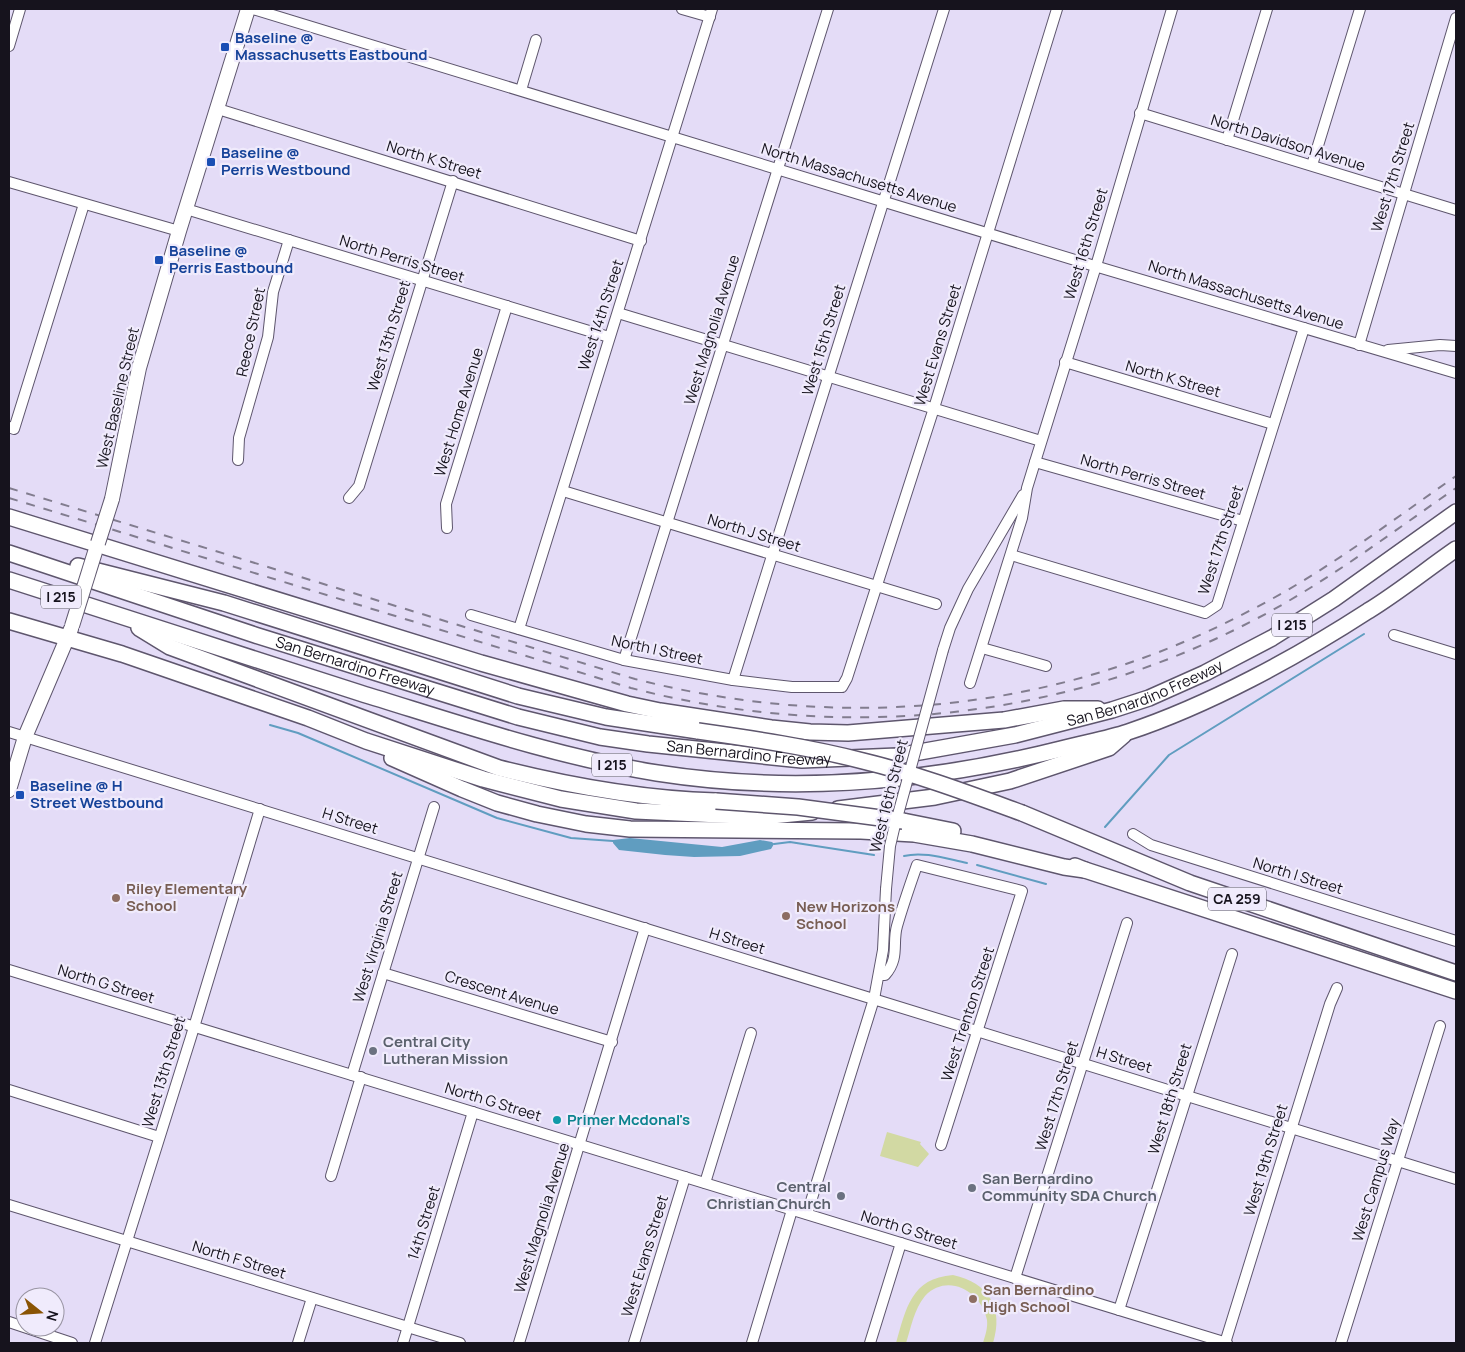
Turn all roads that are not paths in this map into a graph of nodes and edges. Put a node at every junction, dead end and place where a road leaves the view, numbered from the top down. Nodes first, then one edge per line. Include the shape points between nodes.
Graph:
1 (20, 9) edge
2 (248, 9) edge
3 (253, 9) edge
4 (682, 9) edge
5 (828, 9) edge
6 (944, 9) edge
7 (1058, 9) edge
8 (1170, 9) edge
9 (1267, 9) edge
10 (1360, 9) edge
11 (711, 13) edge
12 (1456, 18) edge
13 (536, 40) dead end
14 (1452, 43) edge
15 (9, 46) edge
16 (521, 90) junction
17 (218, 109) junction
18 (1140, 114) junction
19 (673, 137) junction
20 (1227, 140) junction
21 (1312, 165) junction
22 (777, 170) junction
23 (453, 181) junction
24 (9, 182) edge
25 (1404, 193) junction
26 (883, 201) junction
27 (84, 204) junction
28 (186, 209) junction
29 (1456, 210) edge
30 (179, 231) junction
31 (989, 232) junction
32 (289, 240) junction
33 (640, 240) junction
34 (1096, 266) junction
35 (422, 280) junction
36 (507, 306) junction
37 (618, 313) junction
38 (1304, 328) junction
39 (609, 338) junction
40 (724, 344) junction
41 (1359, 345) junction
42 (1456, 346) edge
43 (1382, 351) junction
44 (1065, 362) junction
45 (1456, 373) edge
46 (829, 376) junction
47 (934, 408) junction
48 (1273, 424) junction
49 (11, 428) edge
50 (1041, 441) junction
51 (238, 460) dead end
52 (1035, 462) junction
53 (1027, 488) junction
54 (563, 491) junction
55 (349, 498) dead end
56 (1456, 512) edge
57 (9, 517) edge
58 (1243, 521) junction
59 (667, 523) junction
60 (447, 528) dead end
61 (98, 544) junction
62 (9, 549) edge
63 (1456, 549) edge
64 (9, 553) edge
65 (772, 554) junction
66 (1011, 556) junction
67 (9, 580) edge
68 (877, 586) junction
69 (936, 604) dead end
70 (114, 614) junction
71 (471, 616) dead end
72 (9, 621) edge
73 (519, 629) junction
74 (70, 632) junction
75 (1394, 635) dead end
76 (982, 648) junction
77 (1456, 654) edge
78 (624, 660) junction
79 (481, 663) junction
80 (1046, 666) dead end
81 (732, 680) junction
82 (970, 683) dead end
83 (842, 687) joint
84 (1112, 710) junction
85 (636, 723) junction
86 (9, 732) edge
87 (1127, 732) junction
88 (25, 737) junction
89 (366, 741) junction
90 (9, 790) edge
91 (434, 807) dead end
92 (260, 809) junction
93 (1133, 834) dead end
94 (418, 858) junction
95 (1084, 870) junction
96 (1127, 922) dead end
97 (646, 928) junction
98 (1456, 941) edge
99 (1232, 954) dead end
100 (9, 970) edge
101 (1396, 972) junction
102 (383, 973) junction
103 (1456, 973) edge
104 (879, 975) junction
105 (1337, 988) dead end
106 (1456, 991) edge
107 (874, 999) junction
108 (1456, 1001) edge
109 (194, 1026) junction
110 (1440, 1026) dead end
111 (978, 1031) junction
112 (751, 1033) dead end
113 (612, 1042) junction
114 (1082, 1063) junction
115 (356, 1076) junction
116 (9, 1090) edge
117 (1187, 1096) junction
118 (474, 1112) junction
119 (1292, 1128) junction
120 (159, 1137) junction
121 (580, 1145) junction
122 (941, 1146) dead end
123 (1397, 1161) junction
124 (331, 1176) dead end
125 (685, 1177) junction
126 (1456, 1179) edge
127 (705, 1183) junction
128 (9, 1205) edge
129 (792, 1210) junction
130 (807, 1214) junction
131 (127, 1241) junction
132 (901, 1243) junction
133 (1016, 1278) junction
134 (312, 1298) junction
135 (1119, 1310) junction
136 (9, 1322) edge
137 (408, 1327) junction
138 (72, 1343) edge
139 (95, 1343) edge
140 (298, 1343) edge
141 (404, 1343) edge
142 (460, 1343) edge
143 (519, 1343) edge
144 (634, 1343) edge
145 (752, 1343) edge
146 (870, 1343) edge
147 (1226, 1343) edge
148 (1341, 1343) edge

1 - 15 street
2 - 17 main road, West Baseline Street
3 - 16 street, North Massachusetts Avenue
4 - 11 street
5 - 22 street, West Magnolia Avenue
6 - 26 street, West 15th Street
7 - 31 street, West Evans Street
8 - 18 street, West 16th Street
9 - 20 street
10 - 21 street
11 - 19 street, West 14th Street
12 - 14 street, West 17th Street
13 - 16 street
14 - 25 street, West 17th Street
16 - 19 street, North Massachusetts Avenue
17 - 23 street, North K Street
17 - 28 main road, West Baseline Street
18 - 20 street, North Davidson Avenue
18 - 34 street, West 16th Street
19 - 22 street, North Massachusetts Avenue
19 - 33 street, West 14th Street
20 - 21 street, North Davidson Avenue
21 - 25 street, North Davidson Avenue
22 - 26 street, North Massachusetts Avenue
22 - 40 street, West Magnolia Avenue
23 - 33 street, North K Street
23 - 35 street, West 13th Street
24 - 27 street
25 - 29 street, North Davidson Avenue
25 - 41 street, West 17th Street
26 - 31 street, North Massachusetts Avenue
26 - 46 street, West 15th Street
27 - 30 street
27 - 49 street
28 - 30 main road, West Baseline Street
28 - 32 street, North Perris Street
30 - 61 main road, West Baseline Street, bridge via 139,368 112,499
31 - 34 street, North Massachusetts Avenue
31 - 47 street, West Evans Street
32 - 35 street, North Perris Street
32 - 51 street, Reece Street via 273,292 268,337 239,438
33 - 37 street, West 14th Street
34 - 38 street, North Massachusetts Avenue
34 - 44 street, West 16th Street
35 - 36 street, North Perris Street
35 - 55 street, West 13th Street via 359,486
36 - 39 street, North Perris Street
36 - 60 street, West Home Avenue via 446,504
37 - 39 street, West 14th Street
37 - 40 street
38 - 41 street, North Massachusetts Avenue
38 - 48 street, West 17th Street
39 - 54 street, West 14th Street
40 - 46 street
40 - 59 street, West Magnolia Avenue
41 - 43 street, North Massachusetts Avenue
42 - 43 street
43 - 45 street, North Massachusetts Avenue
44 - 48 street, North K Street
44 - 50 street, West 16th Street
46 - 47 street
46 - 65 street, West 15th Street
47 - 50 street
47 - 68 street, West Evans Street
48 - 58 street, West 17th Street
50 - 52 street, West 16th Street
52 - 53 street, West 16th Street
52 - 58 street, North Perris Street
53 - 66 street, West 16th Street
53 - 104 street, West 16th Street, bridge via 968,589 943,650 889,854
54 - 59 street, North J Street
54 - 73 street, West 14th Street
56 - 84 highway, San Bernardino Freeway / I 215 via 1334,599 1272,638 1206,673
57 - 61 highway
58 - 66 street, West 17th Street via 1217,605 1205,613
59 - 65 street, North J Street
59 - 78 street, West Magnolia Avenue
61 - 74 main road, West Baseline Street, bridge
61 - 79 highway
62 - 85 highway via 224,602 518,696
63 - 87 highway, San Bernardino Freeway / I 215 via 1370,610 1302,651 1222,693
64 - 84 highway, San Bernardino Freeway / I 215 via 255,635 518,717 600,737 648,744 802,760 897,756 1016,735
65 - 68 street, North J Street
65 - 81 street, West 15th Street
66 - 76 street, West 16th Street
67 - 70 highway, San Bernardino Freeway / I 215
68 - 69 street, North J Street
68 - 83 street, West Evans Street
70 - 87 highway, San Bernardino Freeway / I 215 via 535,746 597,762 718,780 783,783 902,778 975,768
70 - 95 highway, bridge via 170,646 499,768 555,782 630,794 798,806 903,821 956,831 1066,861
71 - 73 street, North I Street
72 - 74 highway
73 - 78 street, North I Street
74 - 88 main road, West Baseline Street
74 - 89 highway
75 - 77 street
76 - 80 street
76 - 82 street, West 16th Street
78 - 81 street, North I Street
79 - 84 highway via 645,708 810,732 867,732 942,726 1004,720 1064,709
79 - 85 highway
81 - 83 street, North I Street via 792,687
85 - 103 highway, CA 259, bridge via 771,741 865,761 1022,813 1190,883
86 - 88 street, H Street
87 - 89 highway via 1109,748 1010,781 890,804 761,817 636,811 562,799 483,779
88 - 90 main road, West Baseline Street
88 - 92 street, H Street
89 - 95 highway via 369,748 498,803 586,824 630,829 914,834
91 - 94 street, West Virginia Street
92 - 94 street, H Street
92 - 109 street, West 13th Street
93 - 98 street, North I Street via 1151,846
94 - 97 street, H Street
94 - 102 street, West Virginia Street
95 - 101 highway, CA 259
96 - 114 street, West 17th Street
97 - 107 street, H Street
97 - 113 street, West Magnolia Avenue
99 - 117 street, West 18th Street
100 - 109 street, North G Street
101 - 106 highway, CA 259
101 - 108 highway
102 - 113 street, Crescent Avenue
102 - 115 street, West Virginia Street
104 - 107 street, West 16th Street
104 - 111 street, West Trenton Street via 887,973 893,960 896,928 917,864 1022,891
105 - 119 street, West 19th Street
107 - 111 street, H Street
107 - 130 street, West 16th Street
109 - 115 street, North G Street
109 - 120 street, West 13th Street
110 - 123 street, West Campus Way
111 - 114 street, H Street
111 - 122 street, West Trenton Street
112 - 127 street
113 - 121 street, West Magnolia Avenue
114 - 117 street, H Street
114 - 133 street, West 17th Street
115 - 118 street, North G Street
115 - 124 street, West Virginia Street
116 - 120 street
117 - 119 street, H Street
117 - 135 street, West 18th Street
118 - 121 street, North G Street
118 - 137 street, 14th Street
119 - 123 street, H Street
119 - 147 street, West 19th Street
120 - 131 street, West 13th Street
121 - 125 street, North G Street
121 - 143 street, West Magnolia Avenue
123 - 126 street, H Street
123 - 148 street, West Campus Way
125 - 127 street, North G Street
125 - 144 street, West Evans Street
127 - 129 street, North G Street
128 - 131 street, North F Street
129 - 130 street, North G Street
129 - 145 street
130 - 132 street, North G Street
131 - 134 street, North F Street
131 - 139 street, West 13th Street
132 - 133 street, North G Street
132 - 146 street
133 - 135 street, North G Street
134 - 137 street, North F Street
134 - 140 street
135 - 147 street, North G Street
136 - 138 street
137 - 141 street, 14th Street
137 - 142 street, North F Street

